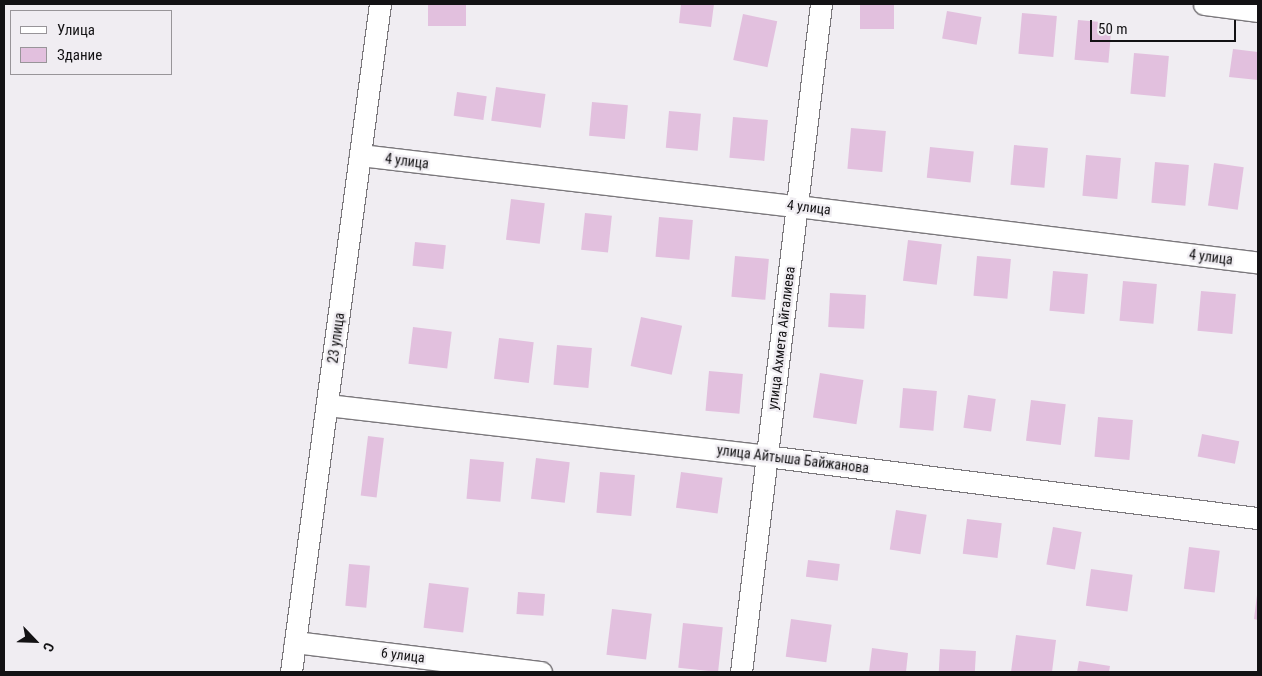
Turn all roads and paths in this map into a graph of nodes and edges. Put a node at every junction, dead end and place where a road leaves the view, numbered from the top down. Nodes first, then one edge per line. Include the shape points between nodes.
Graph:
1 (380, 4) edge
2 (821, 4) edge
3 (1204, 4) edge
4 (1258, 11) edge
5 (360, 155) junction
6 (797, 206) junction
7 (1258, 263) edge
8 (327, 405) junction
9 (766, 456) junction
10 (1258, 518) edge
11 (295, 642) junction
12 (291, 672) edge
13 (541, 672) edge
14 (741, 672) edge

1 - 5 street, 23 улица
2 - 6 street, улица Ахмета Айгалиева
3 - 4 street
5 - 6 street, 4 улица
5 - 8 street, 23 улица
6 - 7 street, 4 улица
6 - 9 street, улица Ахмета Айгалиева
8 - 9 street, улица Айтыша Байжанова
8 - 11 street, 23 улица
9 - 10 street, улица Айтыша Байжанова
9 - 14 street, улица Ахмета Айгалиева
11 - 12 street, 23 улица
11 - 13 street, 6 улица

